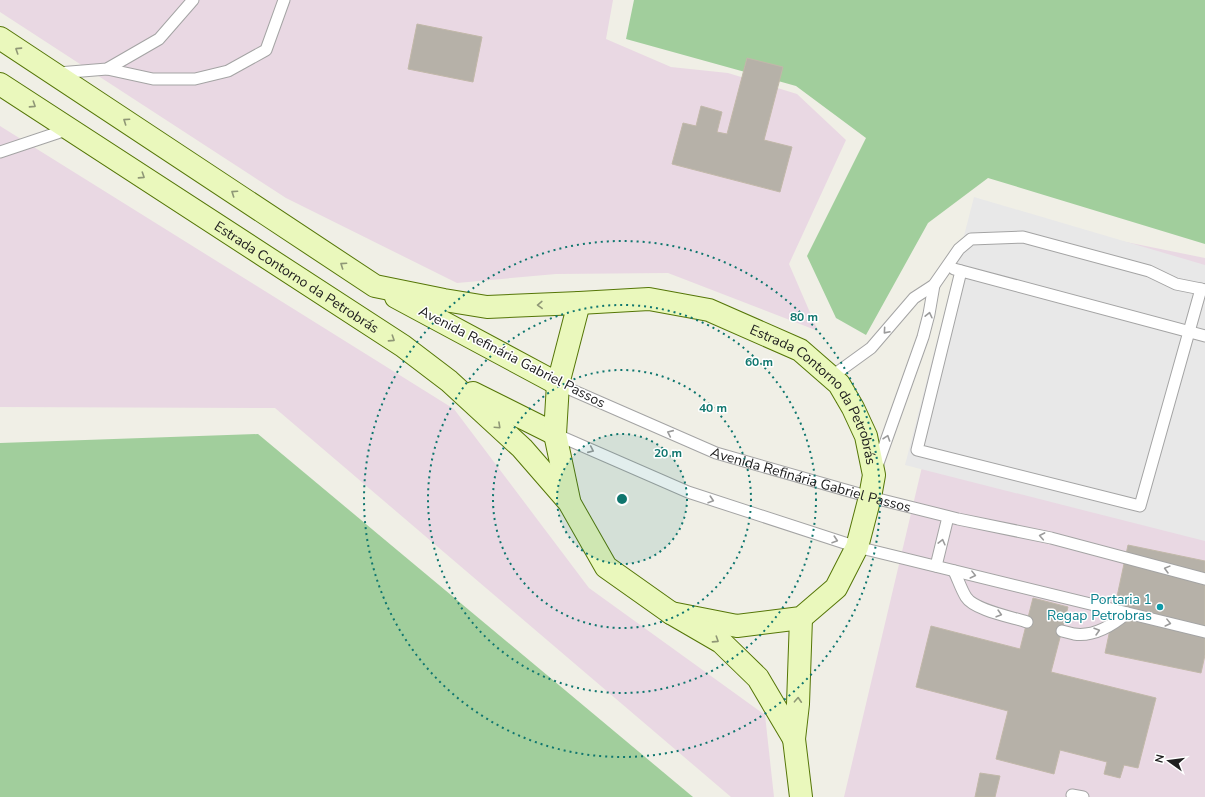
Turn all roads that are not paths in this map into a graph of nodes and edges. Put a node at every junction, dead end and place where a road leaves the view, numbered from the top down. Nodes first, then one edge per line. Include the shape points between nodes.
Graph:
1 (193, 0) edge
2 (284, 0) edge
3 (0, 38) edge
4 (107, 69) junction
5 (54, 74) junction
6 (0, 84) edge
7 (69, 129) junction
8 (0, 152) edge
9 (946, 267) junction
10 (961, 271) junction
11 (934, 285) junction
12 (375, 286) junction
13 (1203, 289) edge
14 (579, 303) junction
15 (1189, 332) junction
16 (1205, 336) edge
17 (831, 377) junction
18 (448, 381) junction
19 (558, 384) junction
20 (555, 434) junction
21 (874, 475) junction
22 (870, 497) junction
23 (569, 502) junction
24 (948, 517) junction
25 (857, 547) junction
26 (936, 566) junction
27 (954, 571) junction
28 (1205, 579) edge
29 (671, 613) junction
30 (1127, 613) junction
31 (801, 618) junction
32 (1027, 622) dead end
33 (1062, 631) dead end
34 (1205, 632) edge
35 (794, 739) junction
36 (801, 797) edge

1 - 4 lane via 160,39
2 - 4 lane via 266,50 228,71 195,80 153,79
5 -> 3 main road, Estrada Contorno da Petrobrás
4 - 5 lane
12 -> 5 main road, Estrada Contorno da Petrobrás
6 -> 7 main road, Estrada Contorno da Petrobrás
7 - 8 lane
7 -> 18 main road, Estrada Contorno da Petrobrás via 404,346
9 - 10 lane
9 - 11 lane
9 - 13 lane via 959,249 971,239 1023,237 1149,271 1176,284
10 - 15 lane
10 - 15 lane via 917,450 1140,506
11 -> 17 lane via 914,298 870,348
21 -> 11 lane via 923,337
14 -> 12 main road, Estrada Contorno da Petrobrás via 487,306
12 - 19 main road, Avenida Refinária Gabriel Passos
13 - 15 lane
14 - 17 main road, Estrada Contorno da Petrobrás via 649,299 710,310 800,350
14 - 19 main road, Estrada Contorno da Petrobrás
15 - 16 lane
17 - 21 main road, Estrada Contorno da Petrobrás via 839,384 850,402 866,436
18 - 20 main road
18 -> 23 main road, Estrada Contorno da Petrobrás via 522,448
19 - 20 main road, Estrada Contorno da Petrobrás
22 -> 19 lane, Avenida Refinária Gabriel Passos via 716,454
20 - 23 main road, Estrada Contorno da Petrobrás
20 -> 25 lane via 688,492
21 - 22 main road, Estrada Contorno da Petrobrás
22 - 24 lane, Avenida Refinária Gabriel Passos
22 - 25 main road, Estrada Contorno da Petrobrás
23 - 29 main road, Estrada Contorno da Petrobrás via 606,567
26 -> 24 lane
28 -> 24 lane, Avenida Refinária Gabriel Passos via 1051,538
25 - 26 lane
25 - 31 main road, Estrada Contorno da Petrobrás via 836,588
26 - 27 lane
27 -> 30 lane
27 -> 32 lane via 966,598 971,603 984,610
29 - 31 main road, Estrada Contorno da Petrobrás via 737,626
29 -> 35 main road, Estrada Contorno da Petrobrás via 720,642 758,678
33 -> 30 lane via 1085,634 1103,629
30 -> 34 lane
35 -> 31 main road, Estrada Contorno da Petrobrás
35 - 36 main road, Estrada Contorno da Petrobrás

